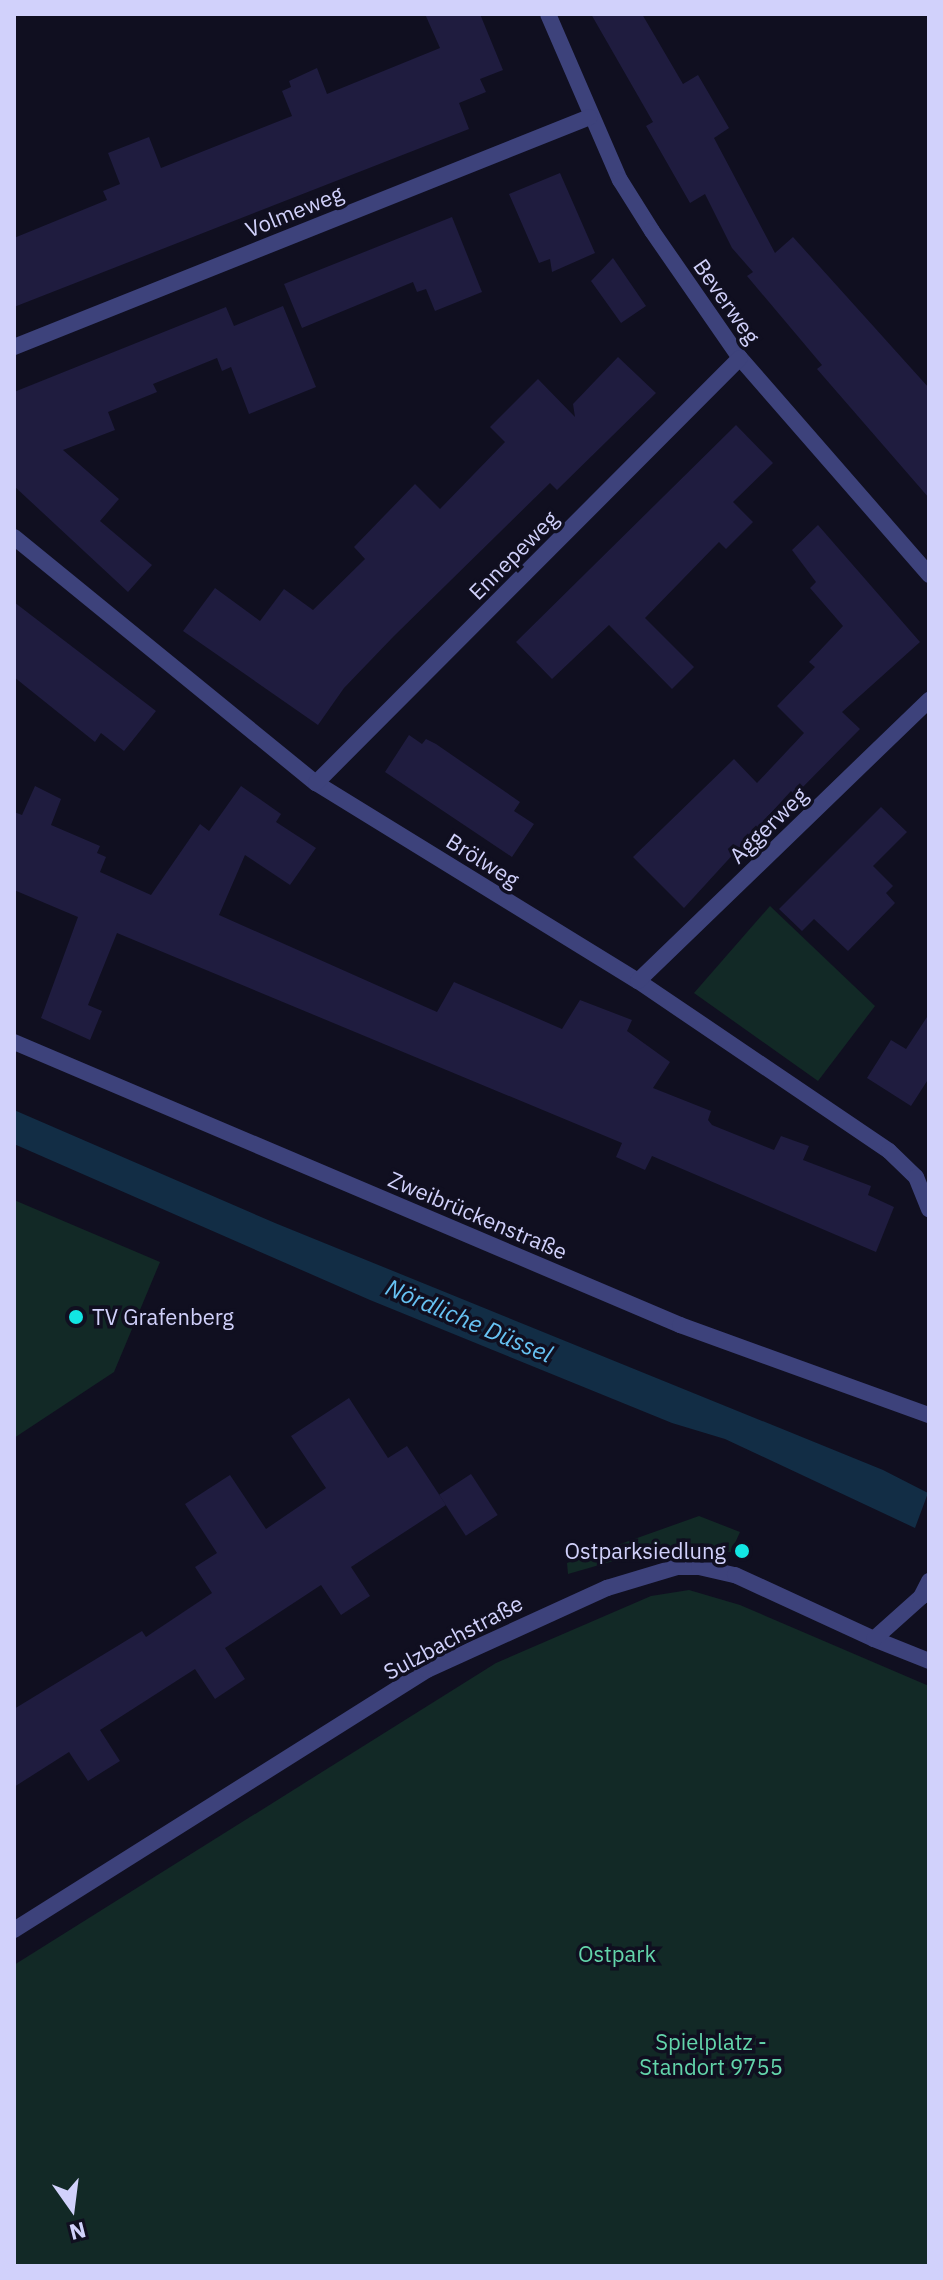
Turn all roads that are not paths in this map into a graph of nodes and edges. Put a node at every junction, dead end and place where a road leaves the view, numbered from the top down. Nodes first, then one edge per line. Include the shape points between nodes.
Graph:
1 (548, 14) edge
2 (590, 117) junction
3 (14, 347) edge
4 (740, 358) junction
5 (14, 537) edge
6 (929, 575) edge
7 (929, 700) edge
8 (316, 783) junction
9 (638, 981) junction
10 (14, 1042) edge
11 (929, 1210) edge
12 (929, 1415) edge
13 (929, 1581) edge
14 (874, 1639) junction
15 (929, 1661) edge
16 (14, 1930) edge

1 - 2 street, Beverweg
2 - 3 street, Volmeweg
2 - 4 street, Beverweg via 620,180
4 - 6 street, Beverweg
4 - 8 street, Ennepeweg
5 - 8 street, Brölweg
7 - 9 street, Aggerweg
8 - 9 street, Brölweg
9 - 11 street, Brölweg via 889,1151 916,1177
10 - 12 street, Zweibrückenstraße via 680,1325
13 - 14 street via 921,1597
14 - 15 street
14 - 16 street, Sulzbachstraße via 735,1575 699,1567 677,1567 607,1588 427,1670

